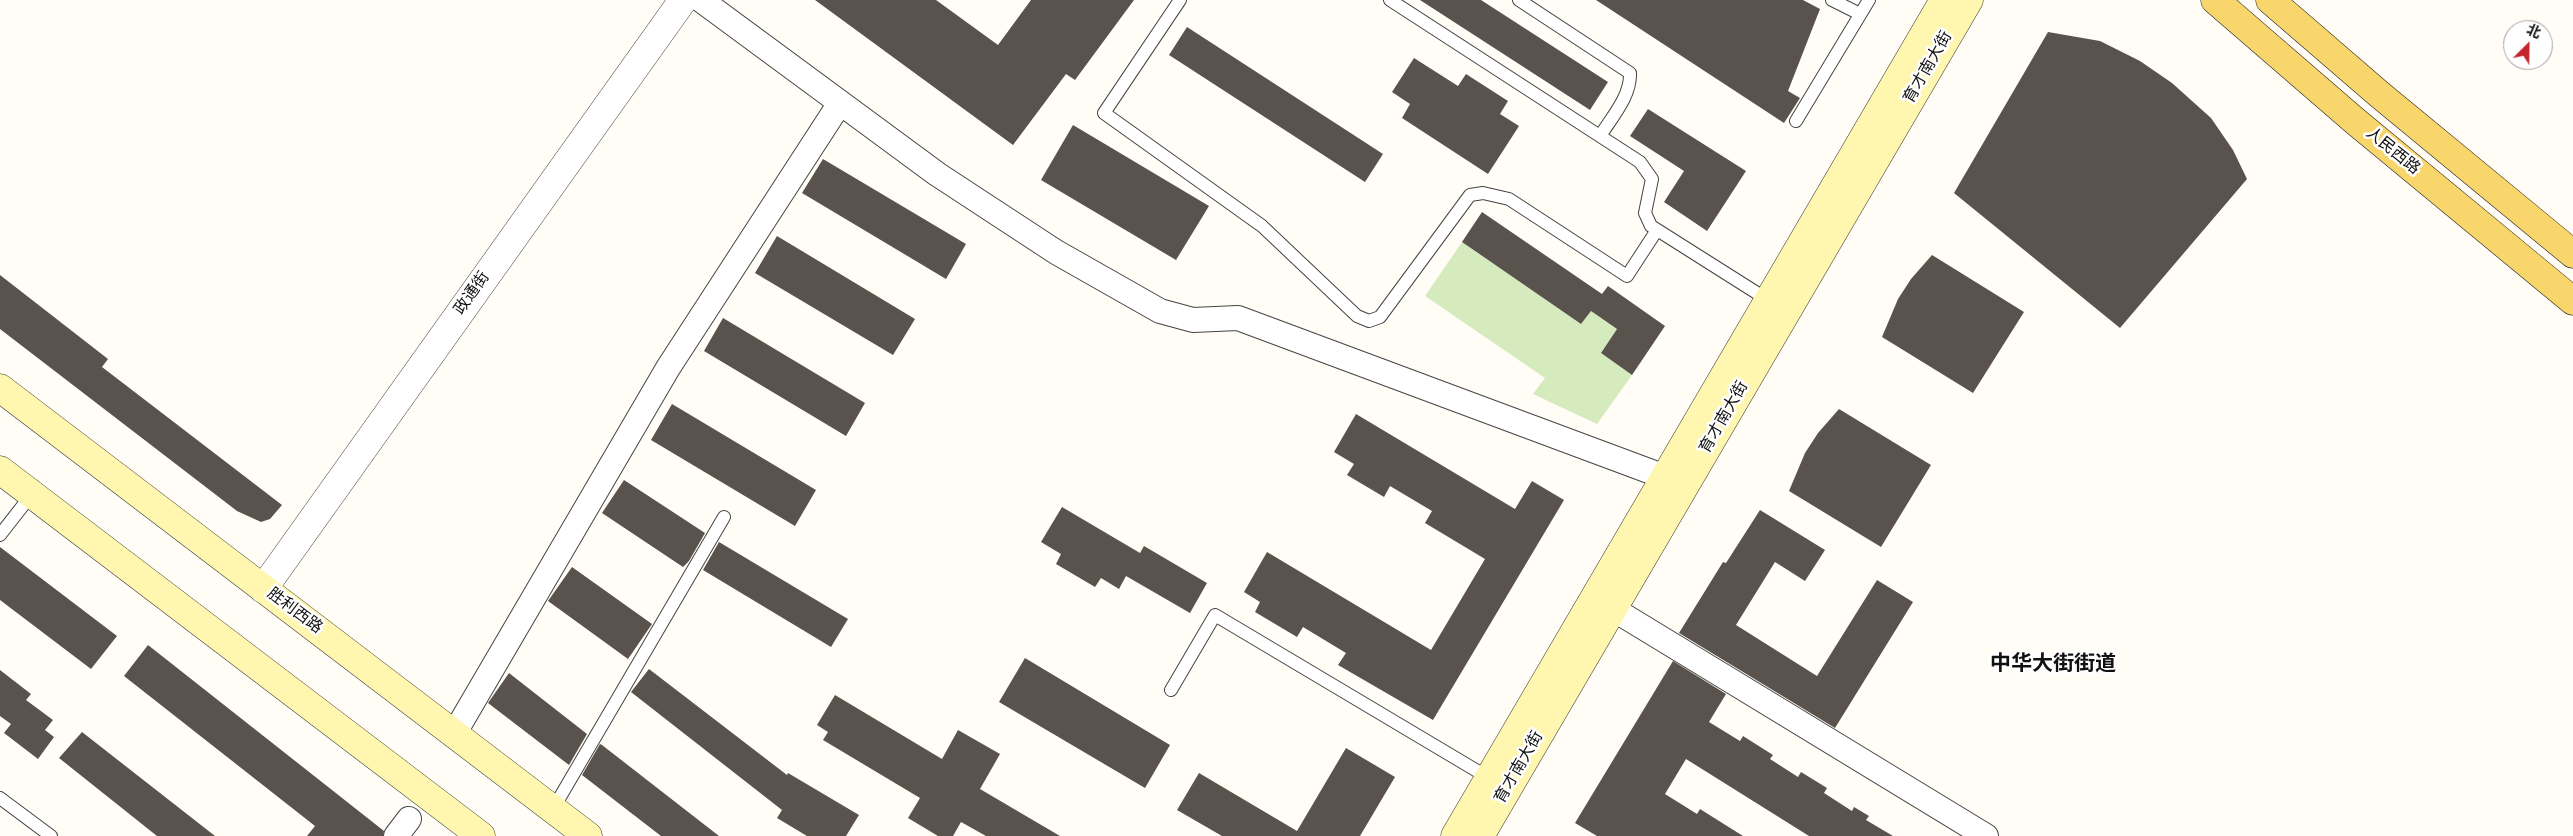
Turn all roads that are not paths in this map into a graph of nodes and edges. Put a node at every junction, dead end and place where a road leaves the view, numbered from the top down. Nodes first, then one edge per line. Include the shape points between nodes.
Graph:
1 (683, 0) edge
2 (701, 0) edge
3 (1180, 0) edge
4 (1390, 0) edge
5 (1519, 0) edge
6 (1832, 0) edge
7 (1869, 0) edge
8 (1944, 0) edge
9 (1969, 0) edge
10 (2215, 0) edge
11 (2270, 0) edge
12 (1860, 14) junction
13 (840, 103) junction
14 (1796, 121) dead end
15 (1600, 136) junction
16 (1657, 230) junction
17 (2573, 254) edge
18 (1768, 300) junction
19 (2573, 300) edge
20 (0, 388) edge
21 (0, 470) edge
22 (1665, 477) junction
23 (32, 494) junction
24 (724, 516) dead end
25 (0, 534) edge
26 (263, 589) junction
27 (1613, 609) junction
28 (1171, 690) dead end
29 (454, 734) junction
30 (1489, 778) junction
31 (0, 798) edge
32 (553, 810) junction
33 (51, 836) edge
34 (481, 836) edge
35 (588, 836) edge
36 (1455, 836) edge
37 (1480, 836) edge
38 (1986, 836) edge

1 - 26 street, 政通街
2 - 13 street
3 - 16 lane via 1104,113 1262,226 1357,316 1369,321 1380,317 1470,195 1483,193 1509,199 1627,276
4 - 15 lane
5 - 15 lane via 1630,72 1627,92
6 - 12 lane
7 - 12 lane
8 - 18 main road, 育才南大街
9 - 27 main road, 育才南大街
10 - 19 main road, 人民西路 via 2355,122
11 - 17 main road via 2378,94
12 - 14 lane
13 - 22 street via 937,174 1056,252 1160,311 1193,320 1238,318
13 - 29 street via 668,368
15 - 16 lane via 1640,162 1652,179 1645,213 1651,226
16 - 18 lane
18 - 22 main road, 育才南大街
20 - 26 main road, 胜利西路
21 - 23 main road
22 - 30 main road, 育才南大街
23 - 25 lane
23 - 34 main road
24 - 32 lane
26 - 29 main road, 胜利西路
27 - 37 main road, 育才南大街
27 - 38 street
28 - 30 lane via 1215,616
29 - 32 main road, 胜利西路
30 - 36 main road, 育才南大街
31 - 33 lane
32 - 35 main road, 胜利西路

